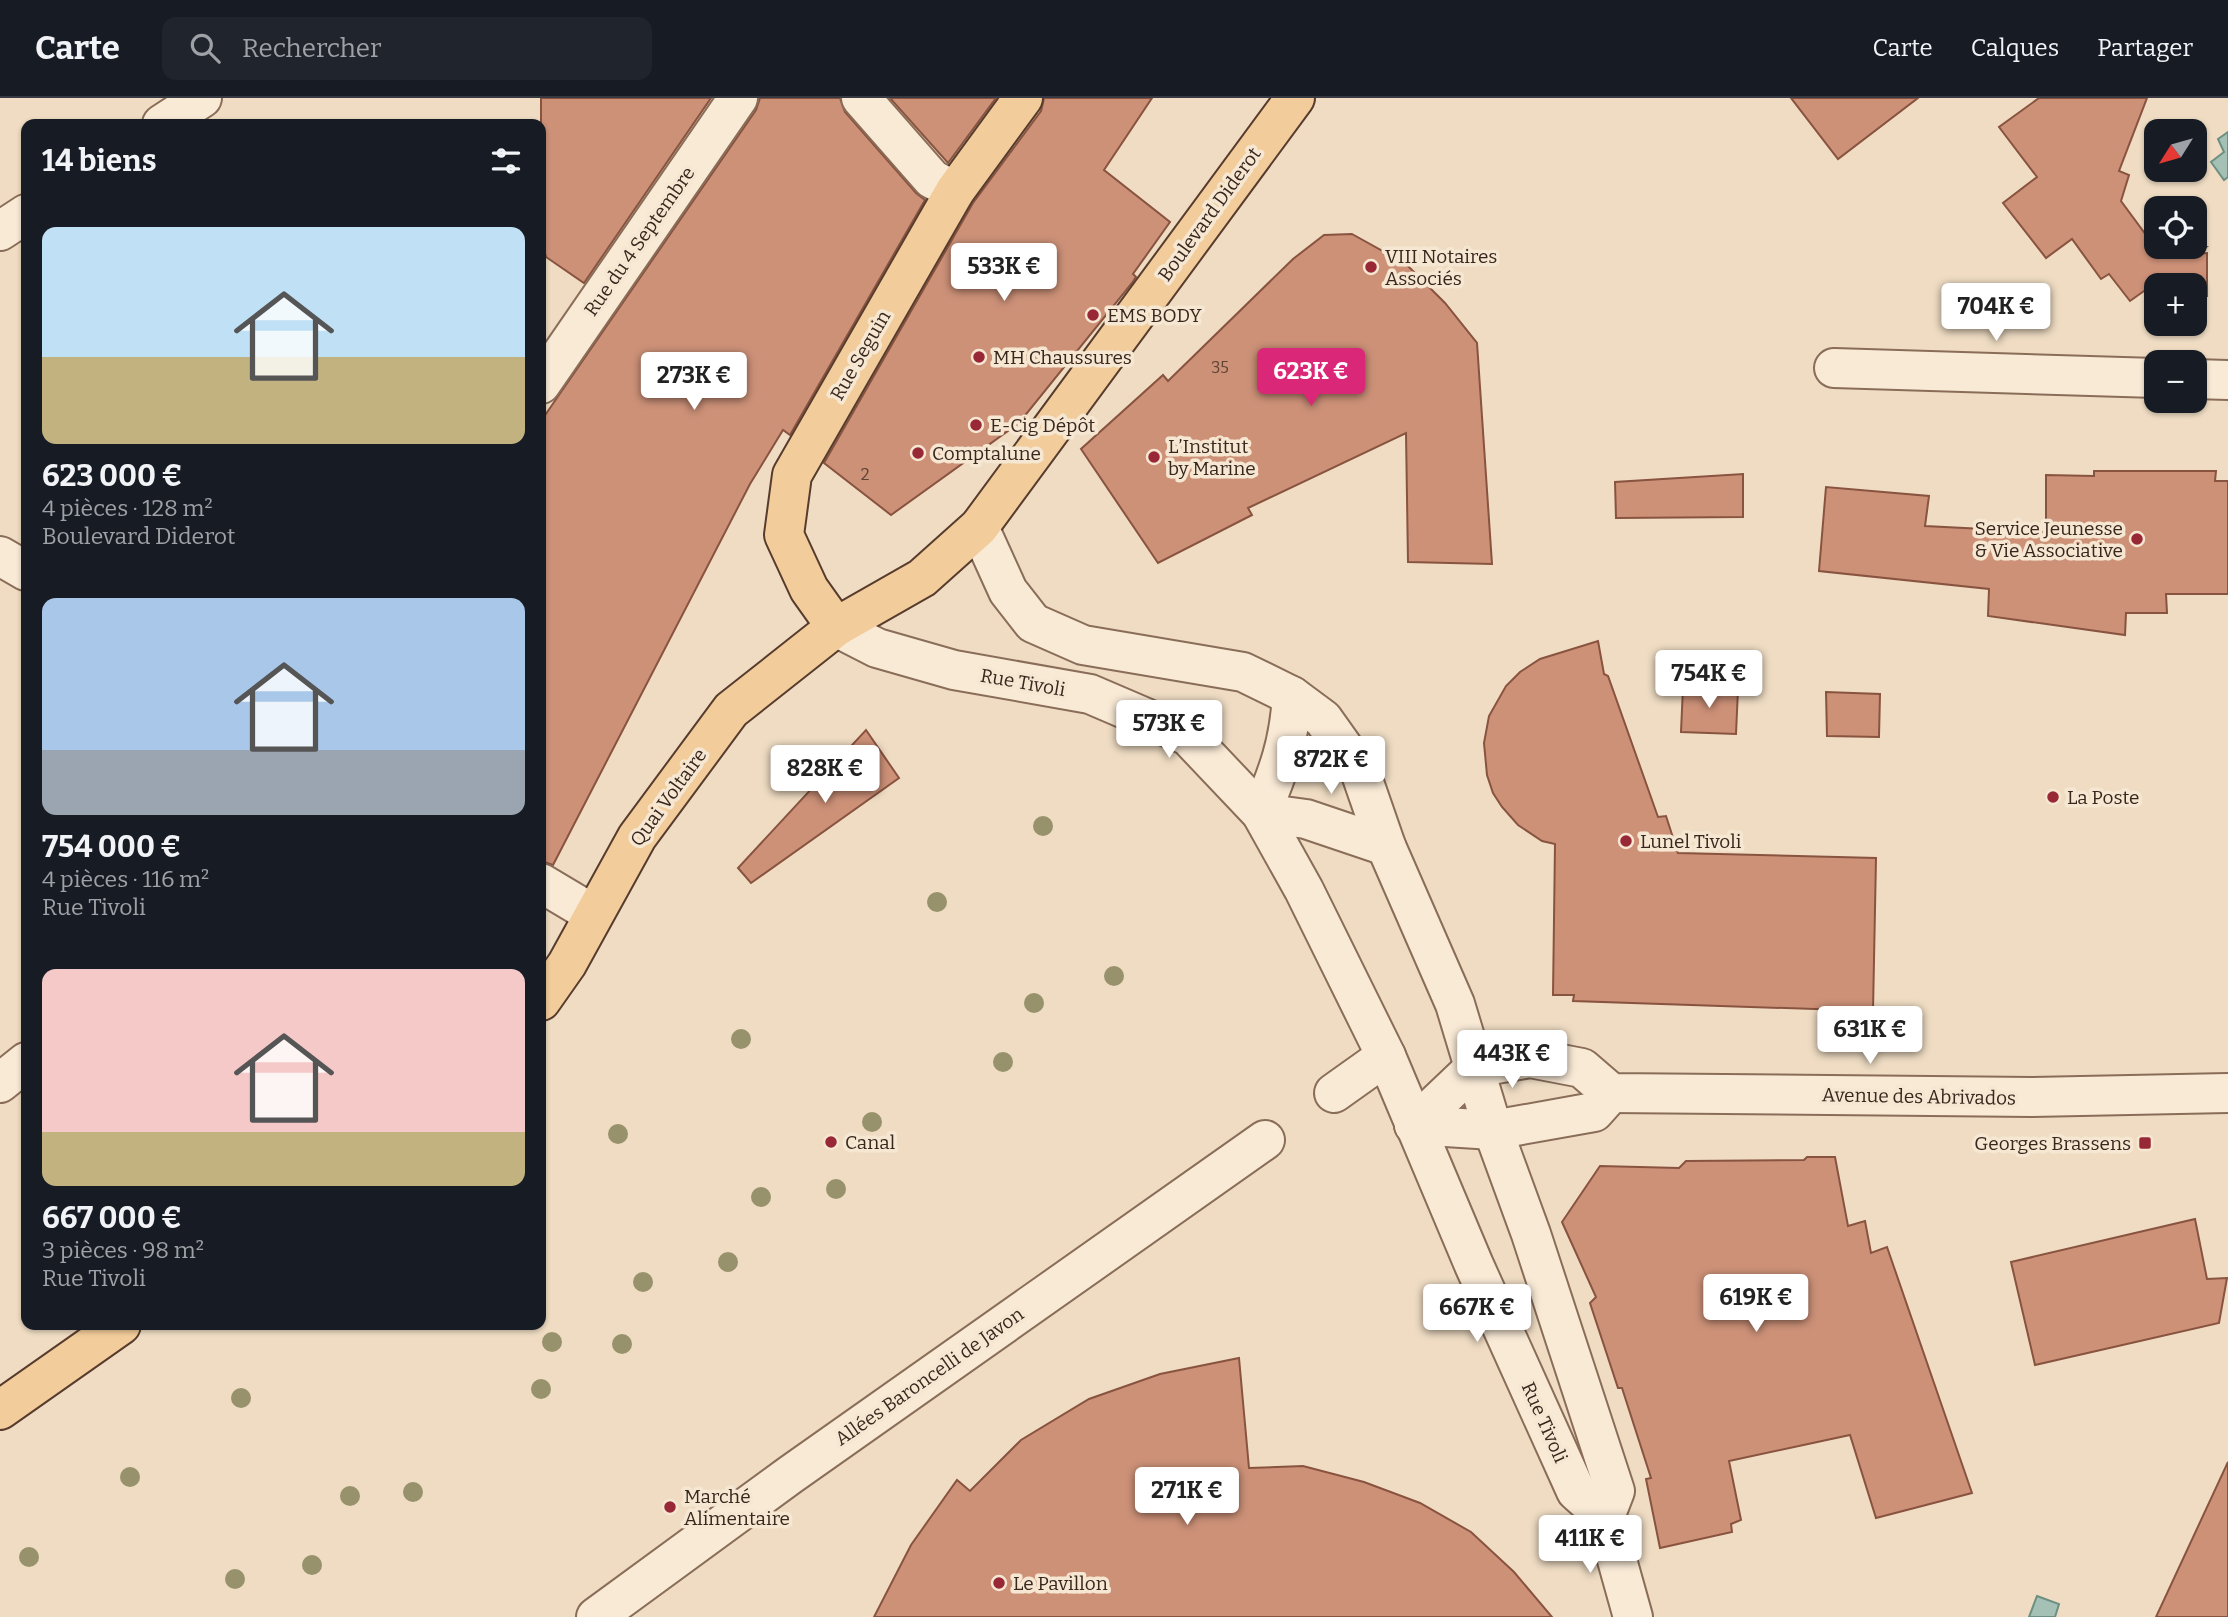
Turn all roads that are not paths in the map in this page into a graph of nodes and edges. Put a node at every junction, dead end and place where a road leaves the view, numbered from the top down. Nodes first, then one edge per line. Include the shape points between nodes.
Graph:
1 (202, 98) edge
2 (738, 98) edge
3 (861, 98) edge
4 (1023, 98) edge
5 (1295, 98) edge
6 (170, 119) edge
7 (954, 191) junction
8 (21, 217) edge
9 (0, 231) edge
10 (1834, 368) dead end
11 (546, 377) edge
12 (2144, 378) edge
13 (2207, 379) edge
14 (2228, 380) edge
15 (979, 527) junction
16 (0, 556) edge
17 (21, 568) edge
18 (836, 627) junction
19 (1292, 696) junction
20 (1261, 813) junction
21 (1386, 846) junction
22 (546, 886) edge
23 (593, 914) junction
24 (546, 994) edge
25 (1386, 1056) junction
26 (21, 1066) edge
27 (1474, 1068) junction
28 (0, 1083) edge
29 (1334, 1093) dead end
30 (1611, 1093) junction
31 (2228, 1093) edge
32 (1414, 1125) junction
33 (1493, 1130) junction
34 (1265, 1140) dead end
35 (114, 1330) edge
36 (0, 1410) edge
37 (1605, 1517) junction
38 (596, 1617) edge
39 (1633, 1617) edge

1 - 6 street
2 - 11 street, Rue du 4 Septembre
3 - 7 street via 932,179
4 - 7 main road, Rue Seguin
5 - 15 main road, Boulevard Diderot
7 - 18 main road, Rue Seguin via 792,475 783,535 809,589
8 - 9 street
10 - 12 street
13 - 14 street
15 - 18 main road, Boulevard Diderot via 922,578
15 - 19 street via 1008,591 1033,623 1083,645 1243,672
16 - 17 street
18 - 20 street, Rue Tivoli via 877,648 954,670 1090,694 1188,736
18 - 23 main road, Quai Voltaire via 731,710 637,837
19 - 20 street via 1282,761
19 - 21 street via 1323,719 1360,771
20 - 21 street via 1306,819
20 - 25 street, Rue Tivoli
21 - 27 street via 1455,1004
22 - 23 street
23 - 24 main road, Quai Voltaire
25 - 29 street
25 - 32 street, Rue Tivoli
26 - 28 street
27 - 30 street via 1530,1058 1582,1068
27 - 32 street
27 - 33 street
30 - 31 street, Avenue des Abrivados via 2032,1097
30 - 33 street via 1594,1112
32 - 33 street
32 - 37 street, Rue Tivoli via 1576,1491
33 - 37 street via 1615,1491
34 - 38 street, Allées Baroncelli de Javon
35 - 36 main road
37 - 39 street

